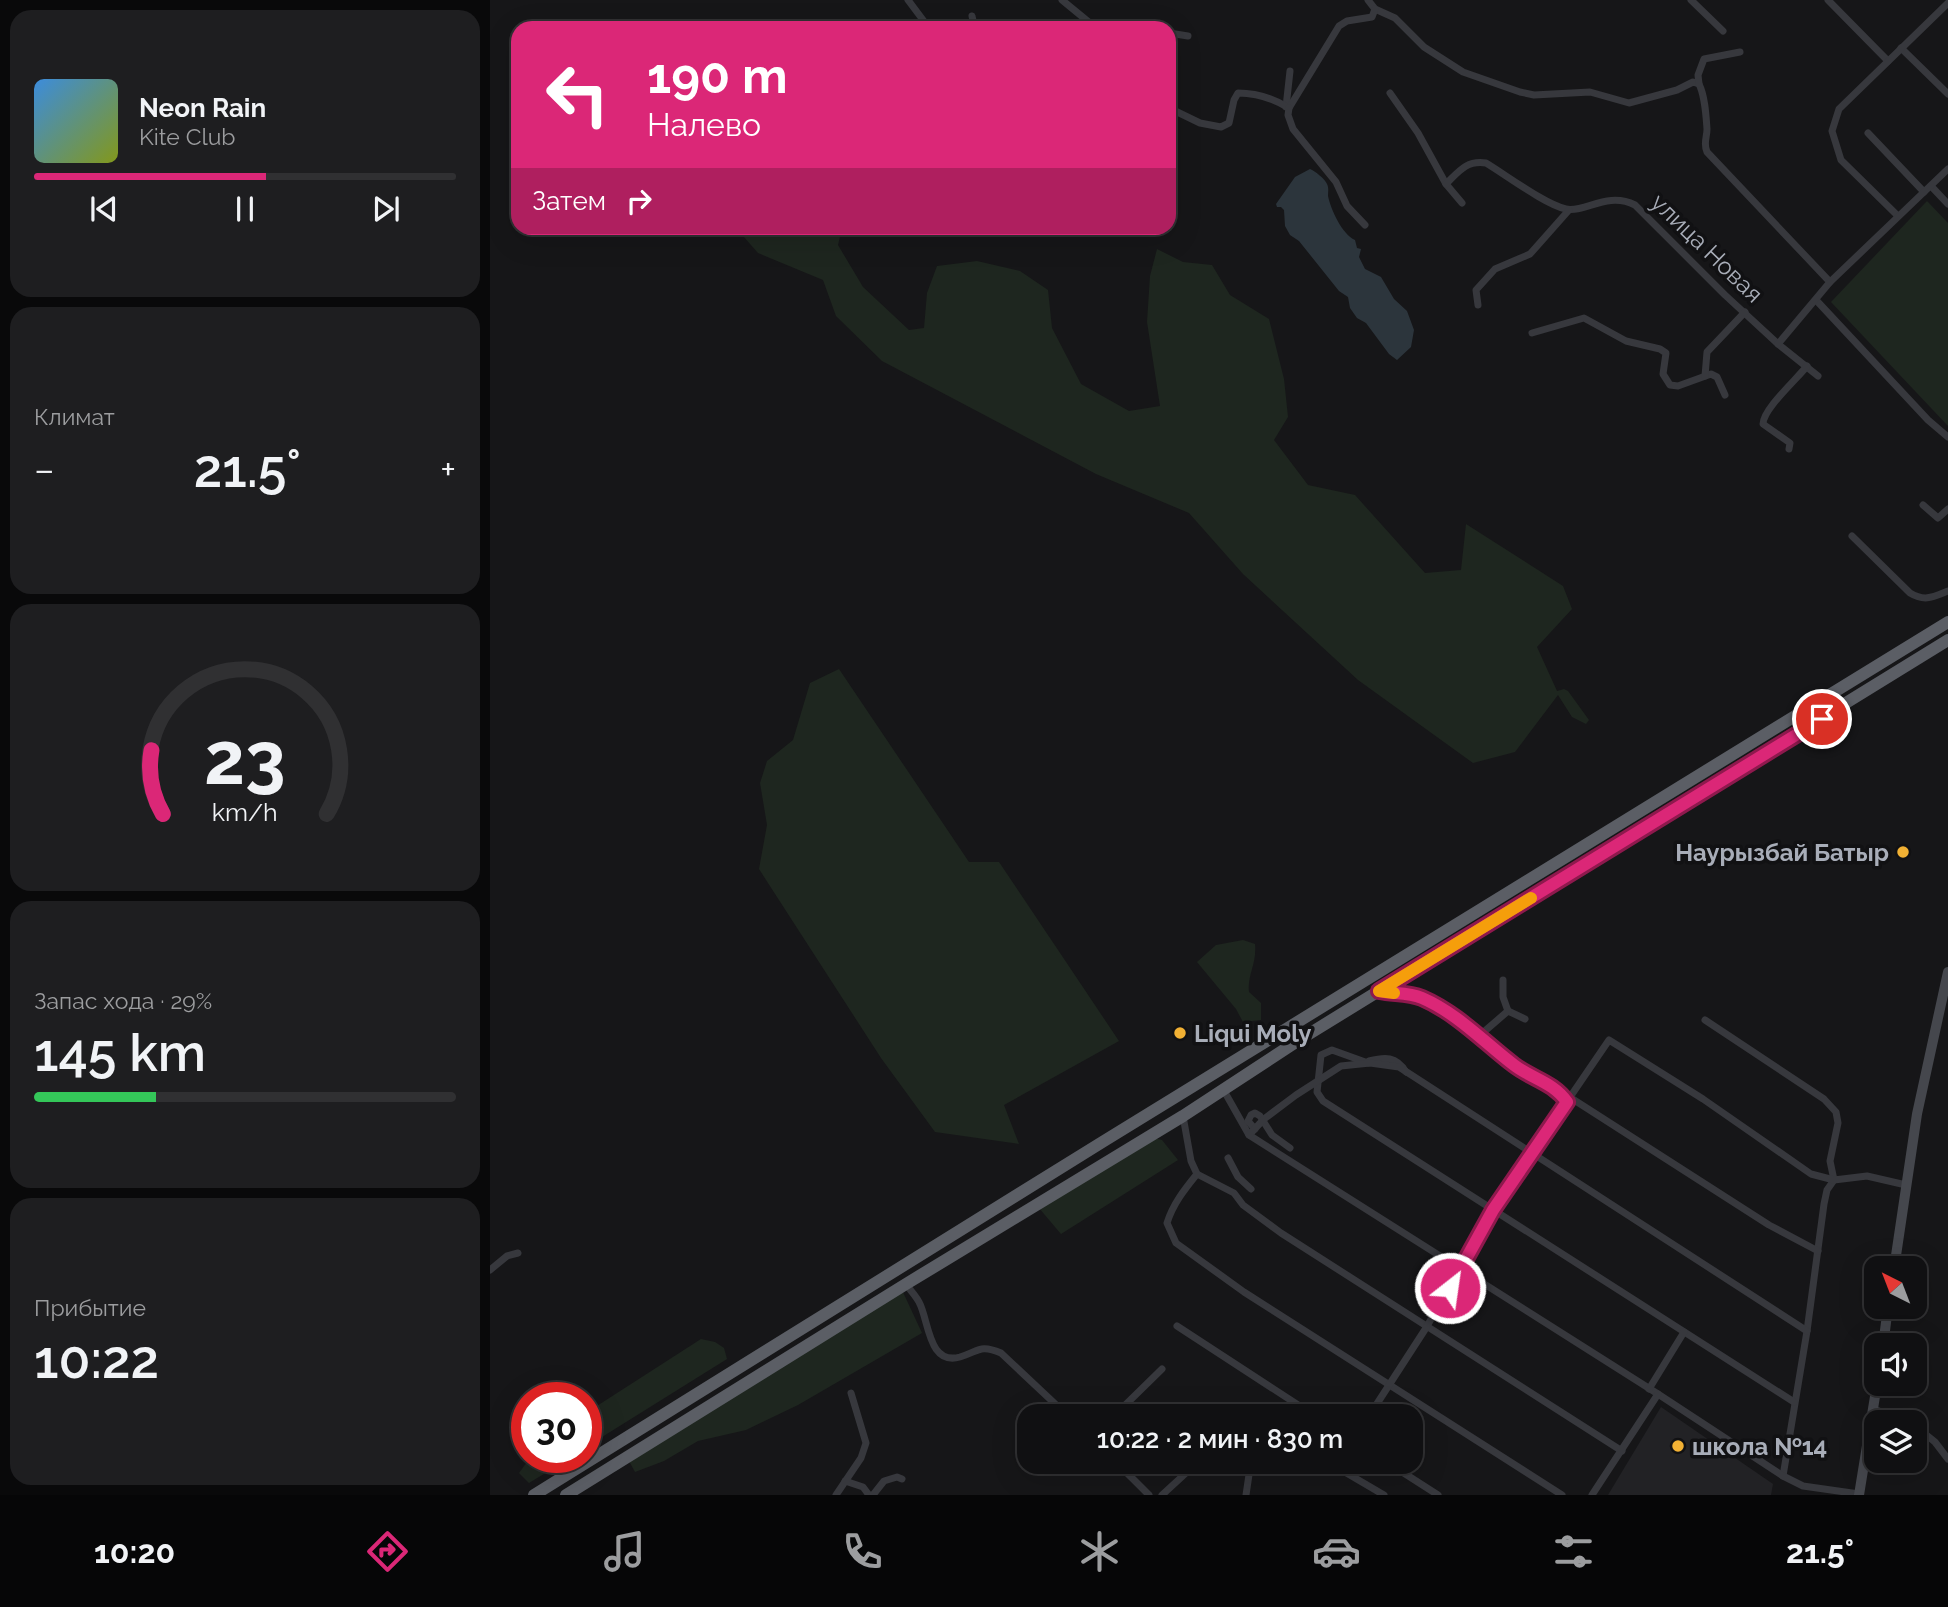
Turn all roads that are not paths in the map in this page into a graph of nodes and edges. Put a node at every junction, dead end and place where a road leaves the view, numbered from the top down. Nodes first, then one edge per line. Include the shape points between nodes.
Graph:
1 (908, 0) edge
2 (1062, 0) edge
3 (1368, 0) edge
4 (1691, 0) edge
5 (1828, 0) edge
6 (1948, 3) edge
7 (1374, 13) junction
8 (972, 16) dead end
9 (924, 21) edge
10 (972, 21) edge
11 (1088, 21) edge
12 (1723, 31) dead end
13 (1176, 34) edge
14 (1188, 36) dead end
15 (1901, 48) junction
16 (1740, 52) dead end
17 (1888, 61) junction
18 (1290, 71) dead end
19 (1699, 84) junction
20 (1390, 93) dead end
21 (1948, 94) edge
22 (1287, 107) junction
23 (1176, 111) edge
24 (1868, 133) dead end
25 (1948, 169) edge
26 (1446, 184) junction
27 (1931, 186) junction
28 (1924, 192) junction
29 (1462, 203) dead end
30 (1948, 204) edge
31 (1569, 210) junction
32 (1898, 216) junction
33 (1365, 225) dead end
34 (1830, 282) junction
35 (1816, 300) junction
36 (1478, 305) dead end
37 (1745, 312) junction
38 (1532, 332) dead end
39 (1778, 344) junction
40 (1807, 366) junction
41 (1705, 376) junction
42 (1818, 376) dead end
43 (1725, 395) dead end
44 (1948, 437) edge
45 (1789, 449) dead end
46 (1923, 505) dead end
47 (1948, 509) edge
48 (1852, 536) dead end
49 (1948, 591) edge
50 (1948, 622) edge
51 (1948, 640) edge
52 (1948, 972) edge
53 (1503, 980) dead end
54 (1379, 991) junction
55 (1508, 1010) junction
56 (1525, 1019) dead end
57 (1705, 1020) dead end
58 (1479, 1036) junction
59 (1367, 1063) junction
60 (1317, 1082) junction
61 (1223, 1089) junction
62 (1569, 1100) junction
63 (1183, 1116) junction
64 (1263, 1121) junction
65 (1252, 1132) junction
66 (1290, 1147) dead end
67 (1533, 1152) junction
68 (1228, 1158) dead end
69 (1198, 1174) junction
70 (1238, 1177) junction
71 (1834, 1180) junction
72 (1906, 1185) junction
73 (1251, 1189) dead end
74 (1243, 1205) junction
75 (1493, 1210) junction
76 (1818, 1251) junction
77 (518, 1253) dead end
78 (1896, 1256) edge
79 (1461, 1269) junction
80 (490, 1270) edge
81 (906, 1284) junction
82 (1177, 1325) dead end
83 (1426, 1328) junction
84 (1807, 1331) junction
85 (1684, 1332) junction
86 (1162, 1369) dead end
87 (1389, 1384) junction
88 (1649, 1388) junction
89 (851, 1393) dead end
90 (1658, 1394) junction
91 (1876, 1396) edge
92 (1794, 1402) junction
93 (1055, 1404) edge
94 (1126, 1404) edge
95 (1297, 1404) edge
96 (1376, 1404) edge
97 (1874, 1409) joint
98 (1927, 1436) edge
99 (1935, 1443) junction
100 (1948, 1448) edge
101 (1622, 1451) junction
102 (1948, 1459) edge
103 (1128, 1474) edge
104 (1185, 1474) edge
105 (1249, 1474) edge
106 (1348, 1474) edge
107 (1405, 1474) edge
108 (1783, 1476) junction
109 (902, 1479) dead end
110 (845, 1481) junction
111 (1369, 1486) junction
112 (534, 1495) edge
113 (566, 1495) edge
114 (836, 1495) edge
115 (871, 1495) edge
116 (1149, 1495) edge
117 (1162, 1495) edge
118 (1246, 1495) edge
119 (1368, 1495) edge
120 (1384, 1495) edge
121 (1438, 1495) edge
122 (1563, 1495) edge
123 (1592, 1495) edge
124 (1859, 1495) edge

1 - 9 street
2 - 11 street
3 - 7 street
4 - 12 street
5 - 17 street
6 - 15 street
7 - 19 street via 1395,18 1424,47 1463,72 1520,92 1590,92 1629,103 1693,82
7 - 22 street via 1339,26
8 - 10 street
13 - 14 street
15 - 17 street
15 - 21 street
16 - 19 street via 1704,60
17 - 32 street via 1839,109 1832,131 1841,160
18 - 22 street
19 - 34 street via 1707,152
20 - 26 street
22 - 23 street via 1238,93 1228,123 1221,127
22 - 33 street via 1293,129
24 - 28 street
25 - 27 street
26 - 29 street
26 - 31 street via 1472,161 1486,163
27 - 28 street
27 - 30 street
28 - 32 street
31 - 36 street via 1530,254 1486,278 1476,290
31 - 37 street, улица Новая via 1599,201 1635,205
32 - 34 street
34 - 35 street
35 - 39 street
35 - 44 street
37 - 39 street, улица Новая
37 - 41 street via 1707,352
38 - 41 street via 1584,318 1626,341 1666,353 1663,374 1670,385
39 - 40 street, улица Новая
40 - 42 street, улица Новая
40 - 45 street via 1763,419 1763,424 1790,443
41 - 43 street via 1717,377
46 - 47 street via 1938,518
48 - 49 street via 1920,599
50 - 112 highway
51 - 54 highway
52 - 72 main road
53 - 55 street
54 - 58 street via 1421,998
54 - 61 highway
55 - 56 street
55 - 58 street
57 - 71 street via 1824,1099 1836,1112 1830,1161
58 - 62 street via 1516,1067
59 - 60 street via 1340,1066
59 - 60 street via 1326,1051 1321,1055
59 - 67 street via 1406,1072
60 - 64 street
60 - 75 street via 1323,1101
61 - 63 highway
61 - 65 street
62 - 67 street
62 - 71 street via 1609,1040 1703,1098 1811,1174
62 - 76 street
63 - 69 street via 1191,1161
63 - 81 highway
64 - 65 street
64 - 65 street via 1255,1113 1251,1115
64 - 66 street via 1272,1135
65 - 79 street
67 - 75 street
67 - 84 street
68 - 70 street
69 - 74 street via 1234,1194
69 - 87 street via 1182,1192 1167,1223 1176,1243
70 - 73 street
70 - 74 street
71 - 72 street via 1867,1176
71 - 76 street via 1827,1190
72 - 78 main road
74 - 83 street
75 - 79 street
75 - 85 street
76 - 84 street
77 - 80 street
79 - 83 street
79 - 88 street
81 - 93 street via 920,1303 932,1345 941,1354 960,1357 990,1348
81 - 113 highway
82 - 95 street
83 - 87 street
83 - 101 street
84 - 92 street
85 - 88 street
85 - 92 street
86 - 94 street
87 - 96 street
87 - 122 street
88 - 90 street
89 - 110 street via 866,1443
90 - 101 street
90 - 108 street
91 - 97 main road
92 - 108 street
97 - 124 main road
98 - 99 street
99 - 100 street
99 - 102 street
101 - 123 street
103 - 116 street
104 - 117 street
105 - 118 street
106 - 111 street
107 - 121 street
108 - 124 street via 1803,1486
109 - 115 street via 884,1481
110 - 114 street
110 - 115 street
111 - 119 street
111 - 120 street

